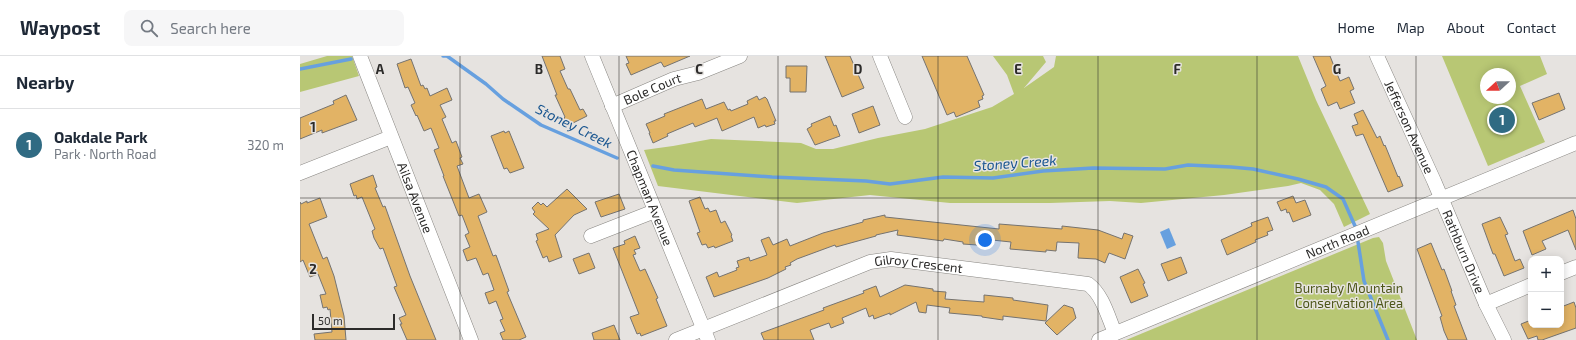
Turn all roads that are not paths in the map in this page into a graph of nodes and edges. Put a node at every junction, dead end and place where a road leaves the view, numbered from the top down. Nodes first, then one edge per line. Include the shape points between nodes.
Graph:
1 (360, 56) edge
2 (592, 56) edge
3 (880, 56) edge
4 (1376, 56) edge
5 (740, 57) edge
6 (612, 106) junction
7 (905, 117) dead end
8 (391, 137) junction
9 (1576, 143) edge
10 (300, 173) edge
11 (1441, 199) junction
12 (655, 211) junction
13 (591, 236) dead end
14 (1576, 267) edge
15 (1564, 272) edge
16 (1528, 286) edge
17 (1486, 304) junction
18 (1115, 333) junction
19 (706, 334) edge
20 (471, 340) edge
21 (676, 340) edge
22 (1099, 340) edge
23 (1504, 340) edge

1 - 8 street, Ailsa Avenue
2 - 6 street, Chapman Avenue
3 - 7 street
4 - 11 street, Jefferson Avenue
5 - 6 street, Bole Court via 674,79
6 - 12 street, Chapman Avenue
8 - 10 street
8 - 20 street, Ailsa Avenue
9 - 11 street, North Road
11 - 17 street, Rathburn Drive
11 - 18 street, North Road
12 - 13 street
12 - 19 street, Chapman Avenue
14 - 15 street
16 - 17 street, Rathburn Drive
17 - 23 street, Rathburn Drive
18 - 19 street, Gilroy Crescent via 1100,297 1088,284 891,259 870,262
18 - 22 street, North Road
19 - 21 street, Gilroy Crescent

